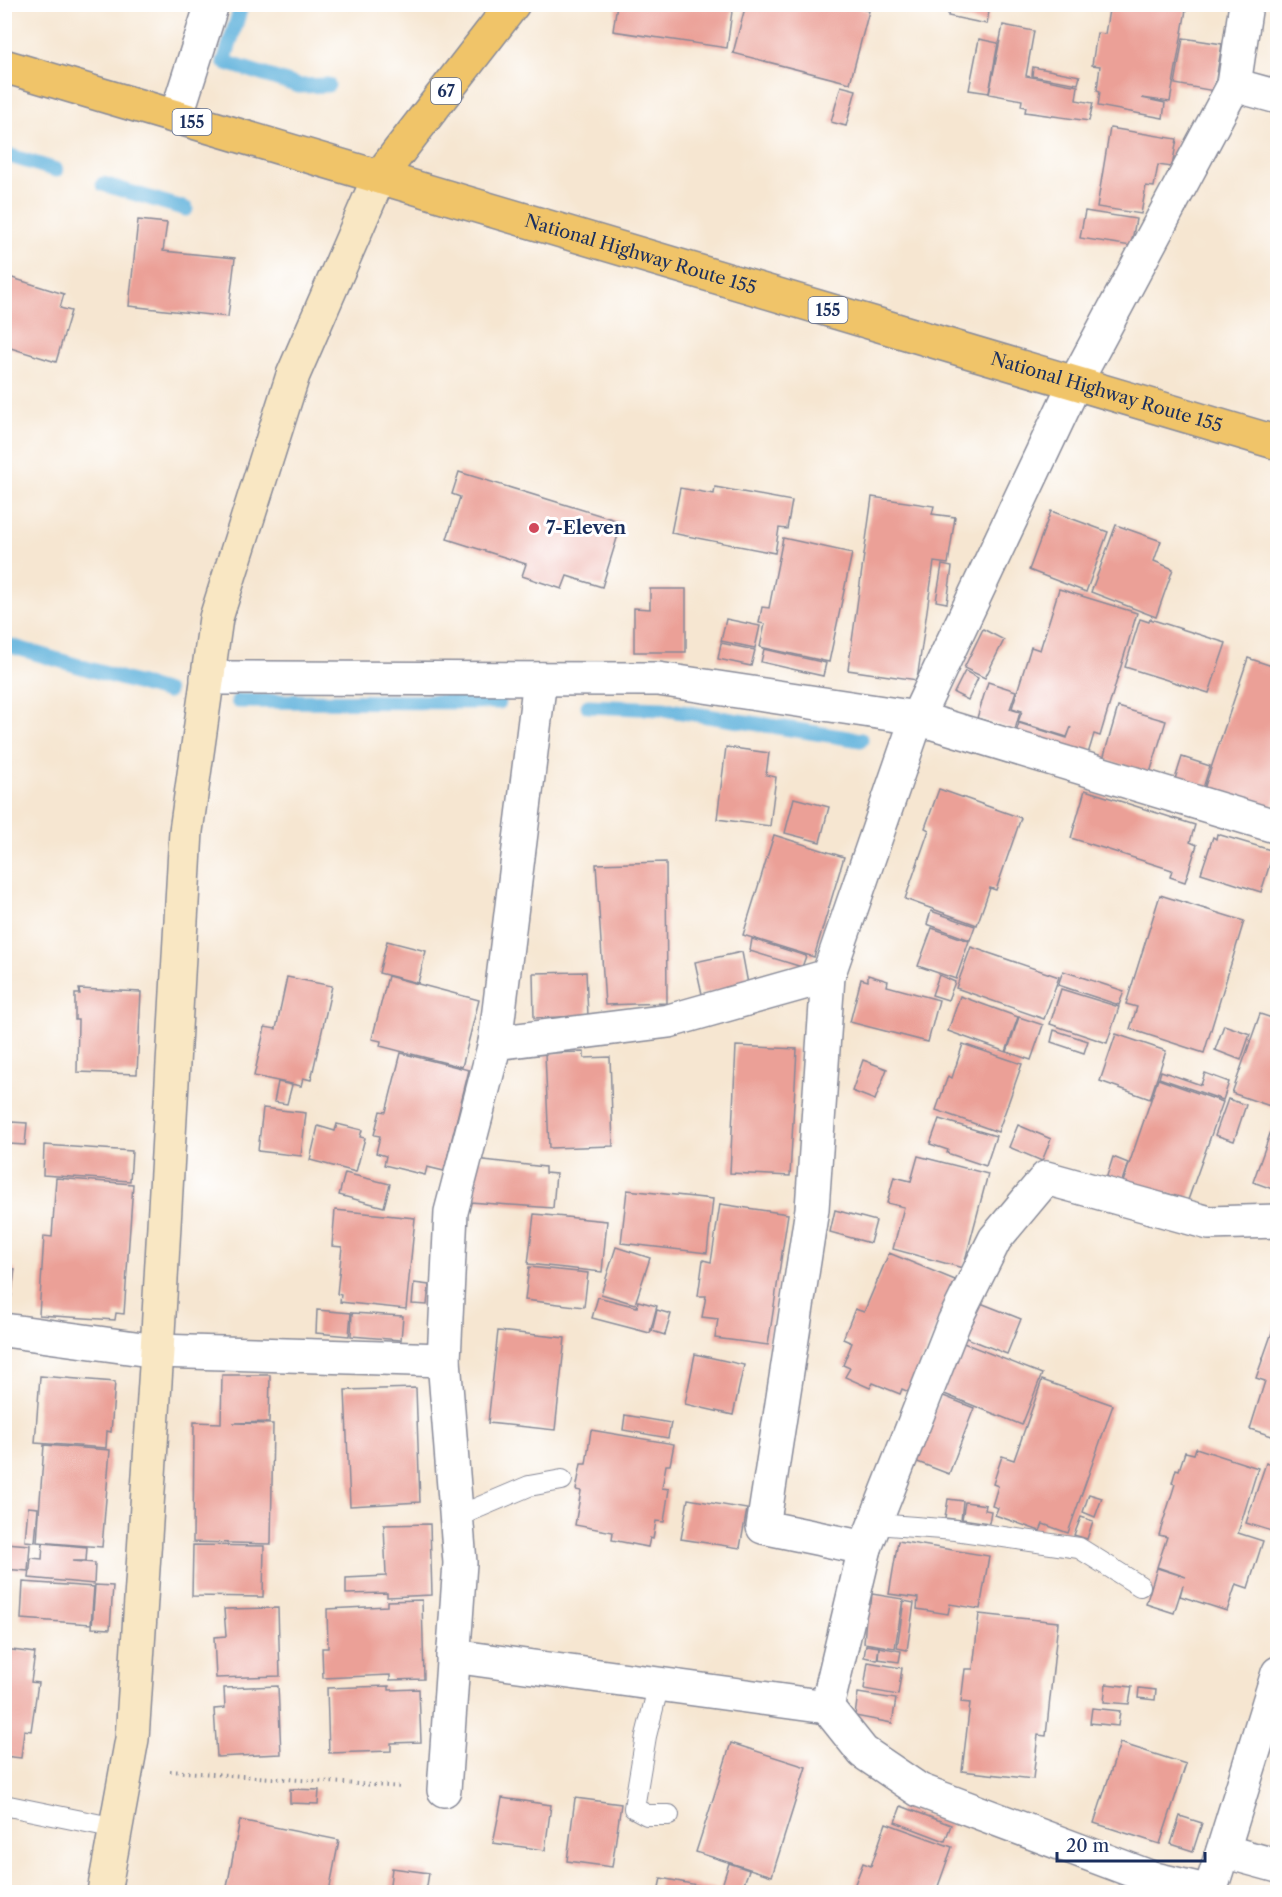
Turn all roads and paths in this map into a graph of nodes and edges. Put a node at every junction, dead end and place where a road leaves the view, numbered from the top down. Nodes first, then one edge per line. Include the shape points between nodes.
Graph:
1 (212, 4) edge
2 (513, 4) edge
3 (1246, 4) edge
4 (4, 66) edge
5 (1234, 85) junction
6 (1278, 97) edge
7 (176, 117) junction
8 (379, 177) junction
9 (1075, 383) junction
10 (1278, 443) edge
11 (207, 678) junction
12 (540, 679) junction
13 (917, 718) junction
14 (1278, 826) edge
15 (828, 976) junction
16 (495, 1043) junction
17 (1278, 1221) edge
18 (4, 1330) edge
19 (157, 1351) junction
20 (444, 1359) junction
21 (562, 1480) dead end
22 (456, 1517) junction
23 (870, 1536) junction
24 (1140, 1586) dead end
25 (453, 1656) junction
26 (1278, 1673) edge
27 (659, 1684) junction
28 (827, 1707) junction
29 (127, 1768) junction
30 (444, 1790) joint
31 (4, 1805) edge
32 (669, 1815) dead end
33 (116, 1828) junction
34 (1223, 1851) junction
35 (1278, 1866) edge
36 (1210, 1892) edge
37 (104, 1893) edge

1 - 7 street
2 - 8 main road, 67
3 - 5 street
4 - 7 main road, National Highway Route 155 / 155
5 - 6 street
5 - 9 street
7 - 8 main road, National Highway Route 155 / 155
8 - 9 main road, National Highway Route 155 / 155
8 - 11 street via 293,375 216,618
9 - 10 main road, National Highway Route 155 / 155
9 - 13 street
11 - 12 street
11 - 19 street via 186,831
12 - 13 street via 658,679
12 - 16 street
13 - 14 street
13 - 15 street
15 - 16 street via 669,1021
15 - 23 street via 812,1209 763,1527
16 - 20 street via 451,1212
17 - 23 street via 1209,1223 1046,1178 995,1239 954,1322
18 - 19 street
19 - 20 street
19 - 29 street
20 - 22 street
21 - 22 lane via 529,1486
22 - 25 street via 460,1563
23 - 24 lane via 955,1530 1079,1548
23 - 28 street
25 - 27 street
25 - 30 street
26 - 34 street
27 - 28 street
27 - 32 lane via 634,1808 647,1815
28 - 36 street via 863,1752 919,1790 1155,1880
29 - 30 path
29 - 33 street
31 - 33 lane
33 - 37 street
34 - 35 street
34 - 36 street

